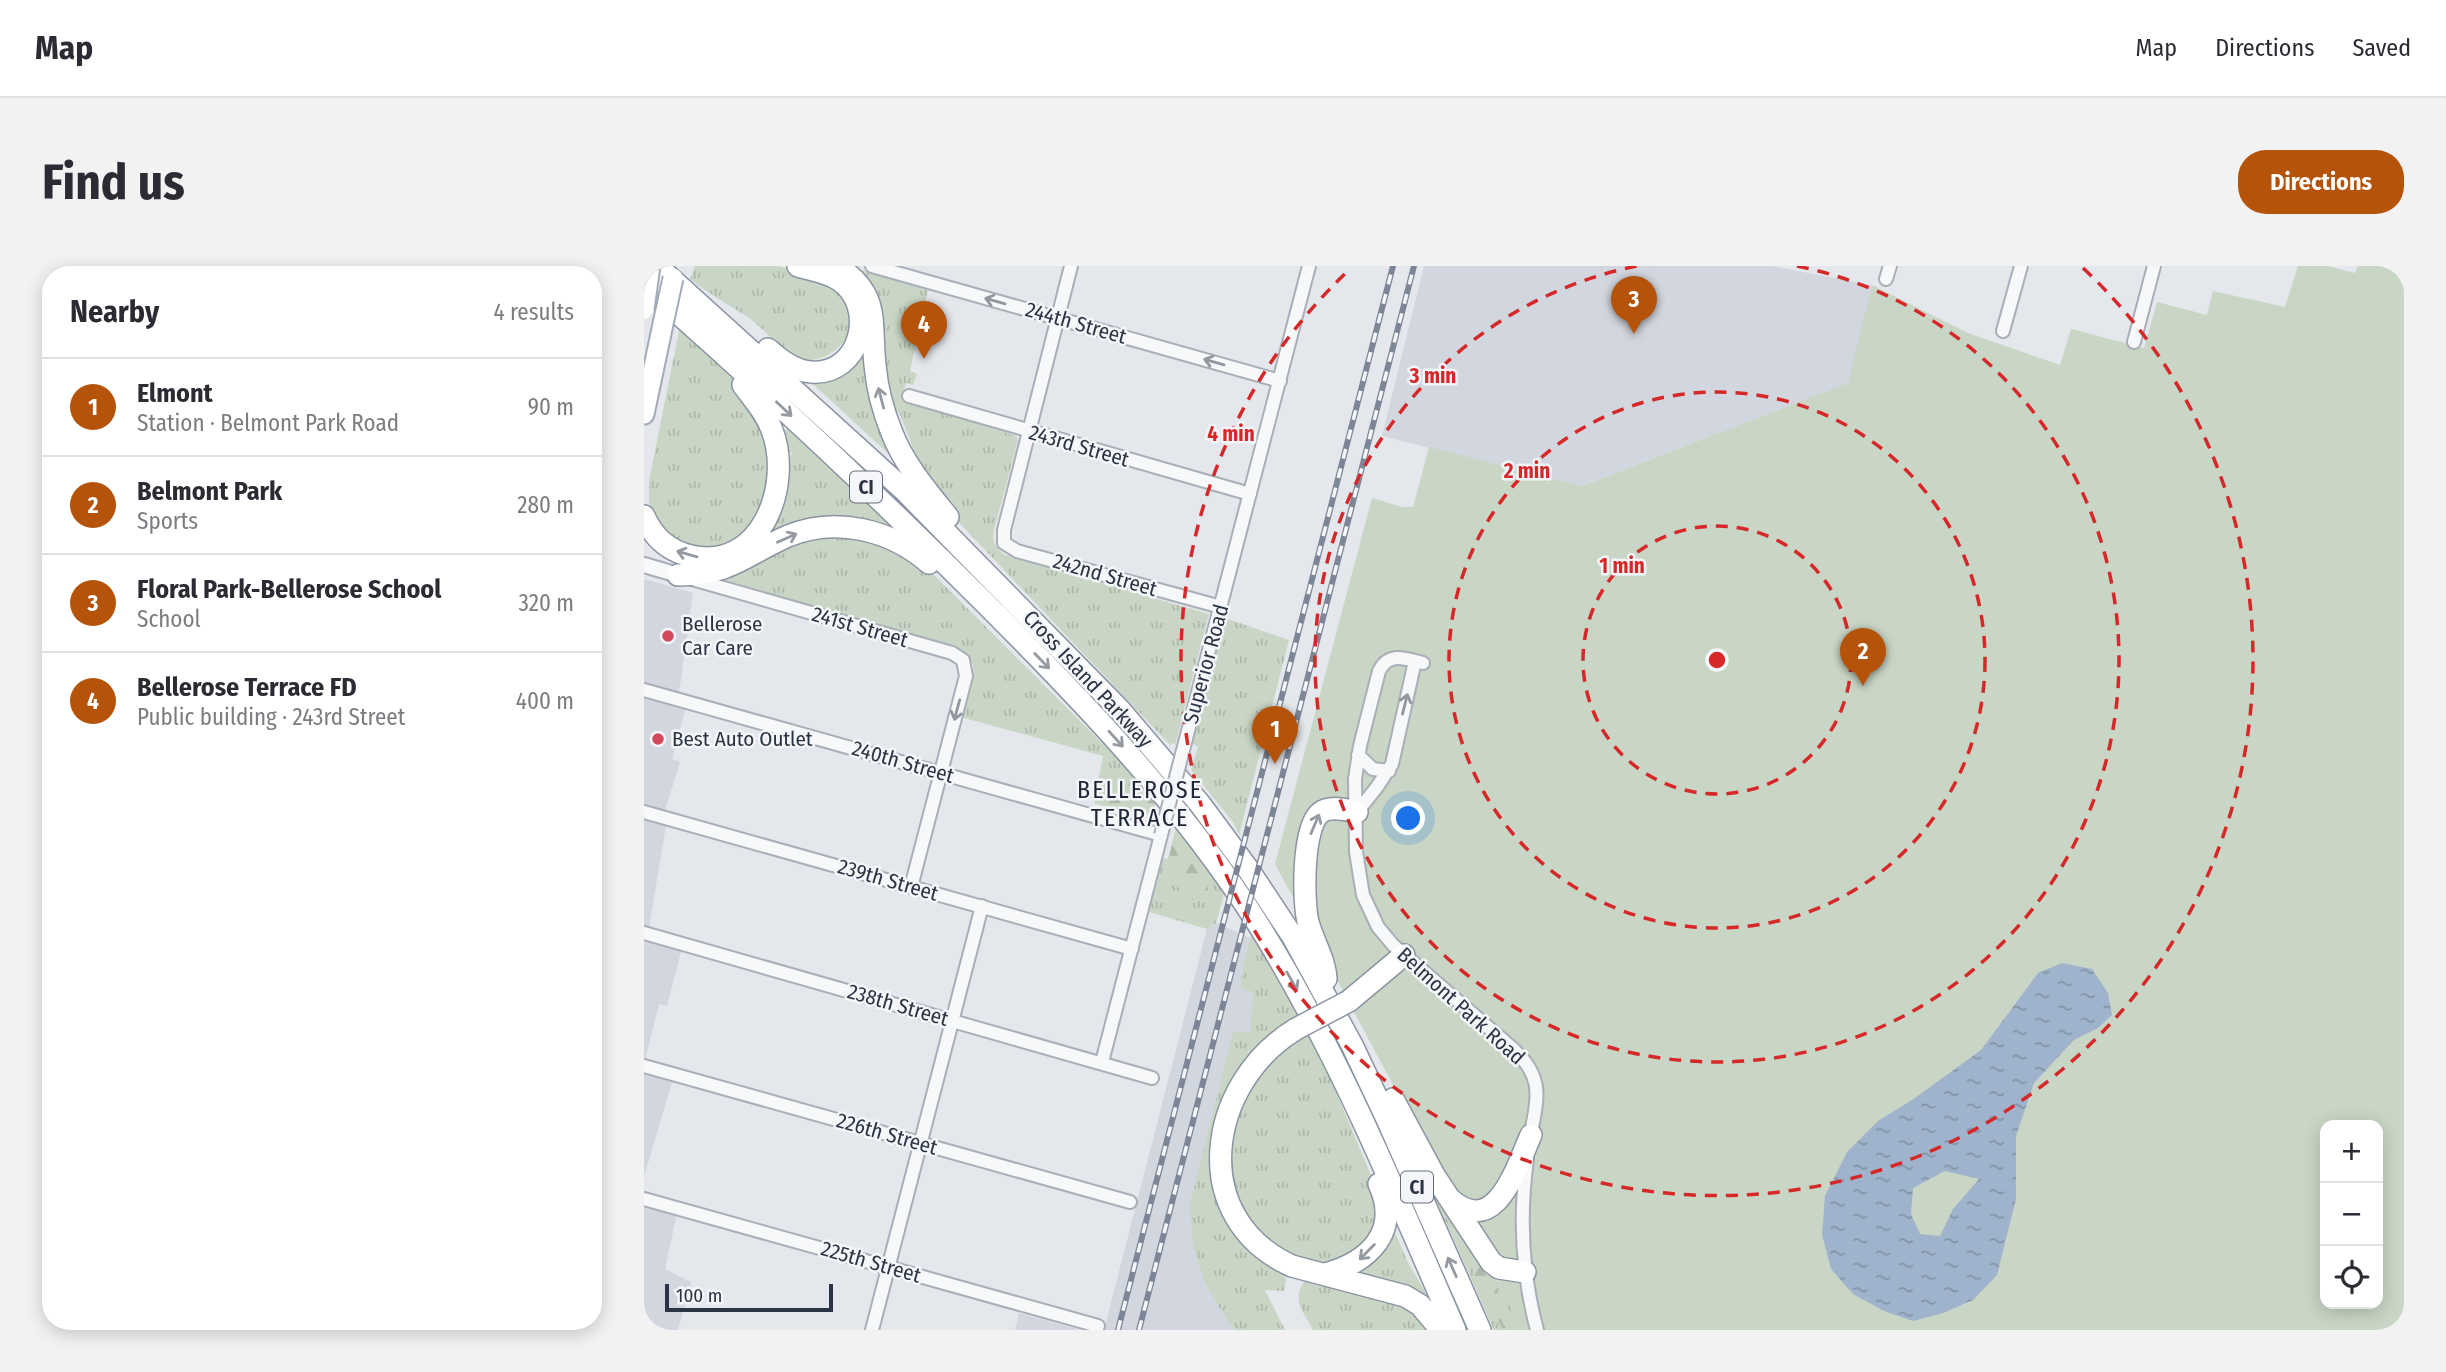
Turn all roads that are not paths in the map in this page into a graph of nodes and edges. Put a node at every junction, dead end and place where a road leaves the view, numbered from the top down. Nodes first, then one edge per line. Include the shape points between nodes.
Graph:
1 (650, 266) edge
2 (798, 266) edge
3 (837, 266) edge
4 (872, 266) edge
5 (1071, 266) edge
6 (1308, 266) edge
7 (2021, 266) edge
8 (2154, 266) edge
9 (672, 269) edge
10 (644, 284) edge
11 (644, 309) edge
12 (709, 311) junction
13 (1058, 318) junction
14 (2003, 331) dead end
15 (2134, 342) dead end
16 (716, 346) junction
17 (1280, 380) junction
18 (909, 396) dead end
19 (644, 414) edge
20 (1029, 432) junction
21 (1250, 494) junction
22 (644, 516) edge
23 (644, 565) edge
24 (678, 575) junction
25 (1006, 592) junction
26 (1221, 607) junction
27 (1014, 632) junction
28 (644, 690) edge
29 (1358, 755) junction
30 (1389, 771) junction
31 (940, 773) junction
32 (1357, 812) junction
33 (644, 813) edge
34 (1161, 835) junction
35 (911, 887) junction
36 (982, 906) junction
37 (644, 933) edge
38 (1132, 949) junction
39 (1404, 955) junction
40 (1338, 1001) junction
41 (953, 1020) junction
42 (1352, 1045) junction
43 (1102, 1062) junction
44 (644, 1066) edge
45 (1152, 1078) dead end
46 (1531, 1135) junction
47 (1370, 1138) junction
48 (921, 1144) junction
49 (644, 1199) edge
50 (1450, 1199) junction
51 (1130, 1202) dead end
52 (890, 1267) junction
53 (1525, 1272) junction
54 (1325, 1274) junction
55 (1098, 1326) dead end
56 (644, 1328) edge
57 (650, 1330) edge
58 (872, 1330) edge
59 (1441, 1330) edge
60 (1455, 1330) edge
61 (1480, 1330) edge
62 (1537, 1330) edge

1 - 11 main road, bridge
2 - 12 highway via 838,279 858,303 858,341 832,368 811,372 796,368
25 -> 3 highway via 898,447 878,390 869,300
13 -> 4 street, 244th Street
5 - 13 street
6 - 17 street, Superior Road
7 - 14 street
8 - 15 street
9 - 12 highway, Cross Island Parkway / CI
9 - 19 main road, bridge
10 - 16 highway, Cross Island Parkway / CI
12 - 25 highway, Cross Island Parkway / CI via 904,489
17 -> 13 street, 244th Street
13 - 20 street
16 -> 22 highway via 773,431 779,474 771,508 749,542 714,558 670,548 656,537
16 -> 27 highway, Cross Island Parkway / CI
17 - 21 street, Superior Road
18 - 20 street, 243rd Street
20 - 21 street, 243rd Street
20 - 26 street, 242nd Street via 1004,543 1017,551
21 - 26 street, Superior Road
23 - 24 street, 241st Street
24 -> 27 highway via 730,567 799,532 825,527 862,529 911,549
24 -> 31 street, 241st Street via 953,653 963,660 966,676
25 - 40 highway, Cross Island Parkway / CI via 1120,710 1200,804
26 - 34 street, Superior Road, bridge
27 -> 47 highway, Cross Island Parkway / CI via 1138,764 1231,884 1318,1026
28 - 31 street, 240th Street
29 - 30 street via 1373,769
30 -> 29 street, Belmont Park Road via 1419,662 1393,657 1381,666
29 - 32 street, Belmont Park Road
30 - 32 street, Belmont Park Road
31 - 34 street, 240th Street
31 - 35 street
32 - 39 street, Belmont Park Road via 1356,852 1363,895 1378,927
40 -> 32 highway via 1305,906 1306,856 1321,811
33 - 35 street, 239th Street
34 - 38 street, Superior Road
35 - 36 street, 239th Street
36 - 38 street, 239th Street
36 - 41 street
37 - 41 street, 238th Street
38 - 43 street, Superior Road
39 - 40 highway
39 - 46 street, Belmont Park Road via 1527,1063 1538,1094
40 - 42 highway, Cross Island Parkway / CI
40 - 54 highway, bridge via 1261,1057 1234,1098 1222,1142 1222,1182 1236,1218 1257,1244 1284,1262
41 - 43 street, 238th Street
41 - 48 street
42 - 50 highway via 1382,1079
61 -> 42 highway, Cross Island Parkway / CI
43 - 45 street, 238th Street
44 - 48 street, 226th Street
46 - 50 highway via 1503,1194 1490,1208 1464,1210
46 - 53 street, Belmont Park Road via 1522,1205
47 -> 54 highway via 1386,1209 1384,1229 1363,1257
47 - 60 highway, Cross Island Parkway / CI
48 - 51 street, 226th Street
48 - 52 street
49 - 52 street, 225th Street
50 - 53 highway via 1491,1262
52 - 55 street, 225th Street
52 - 58 street
53 - 62 street, Belmont Park Road
54 - 59 highway via 1405,1296
56 - 57 street

